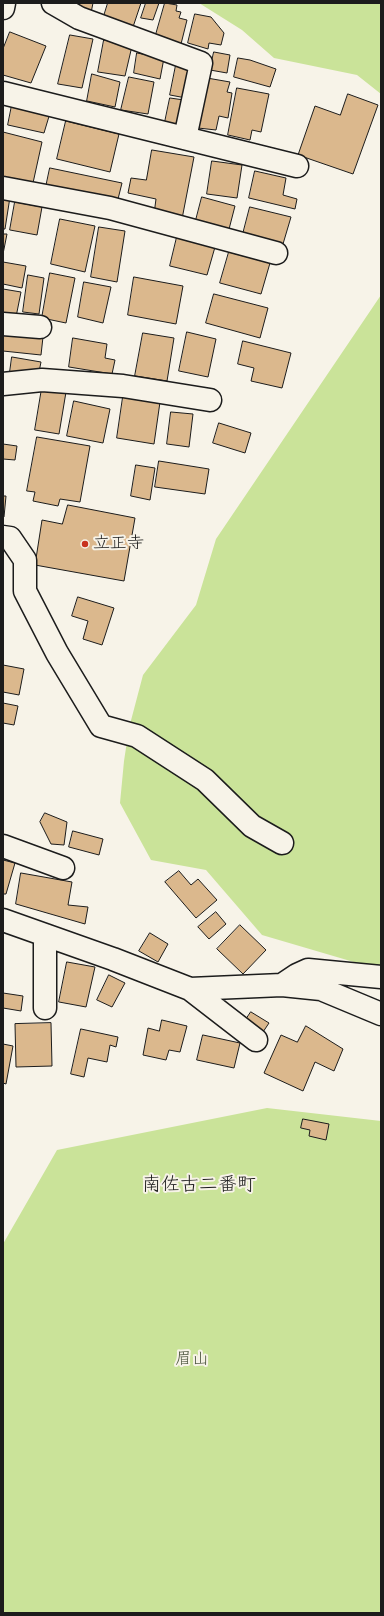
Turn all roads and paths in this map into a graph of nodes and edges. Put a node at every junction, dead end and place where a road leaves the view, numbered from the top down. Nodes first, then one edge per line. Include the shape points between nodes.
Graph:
1 (4, 3) edge
2 (53, 3) edge
3 (3, 8) edge
4 (3, 93) edge
5 (186, 138) junction
6 (297, 166) dead end
7 (3, 188) edge
8 (276, 253) dead end
9 (3, 324) edge
10 (40, 327) dead end
11 (3, 384) edge
12 (210, 400) dead end
13 (7, 538) edge
14 (282, 843) dead end
15 (3, 846) edge
16 (63, 868) dead end
17 (3, 920) edge
18 (45, 935) junction
19 (381, 977) edge
20 (282, 985) junction
21 (190, 989) junction
22 (44, 1008) dead end
23 (381, 1014) edge
24 (256, 1040) dead end

1 - 3 street
2 - 5 street via 79,18 201,63
4 - 5 street
5 - 6 street
7 - 8 street via 110,208
9 - 10 street
11 - 12 street via 42,380 123,386
13 - 14 street via 25,560 25,590 29,598 57,653 101,726 137,736 205,780 252,826
15 - 16 street
17 - 18 street
18 - 21 street
18 - 22 street
19 - 20 street via 308,970
20 - 21 street
20 - 23 street via 321,989
21 - 24 street

